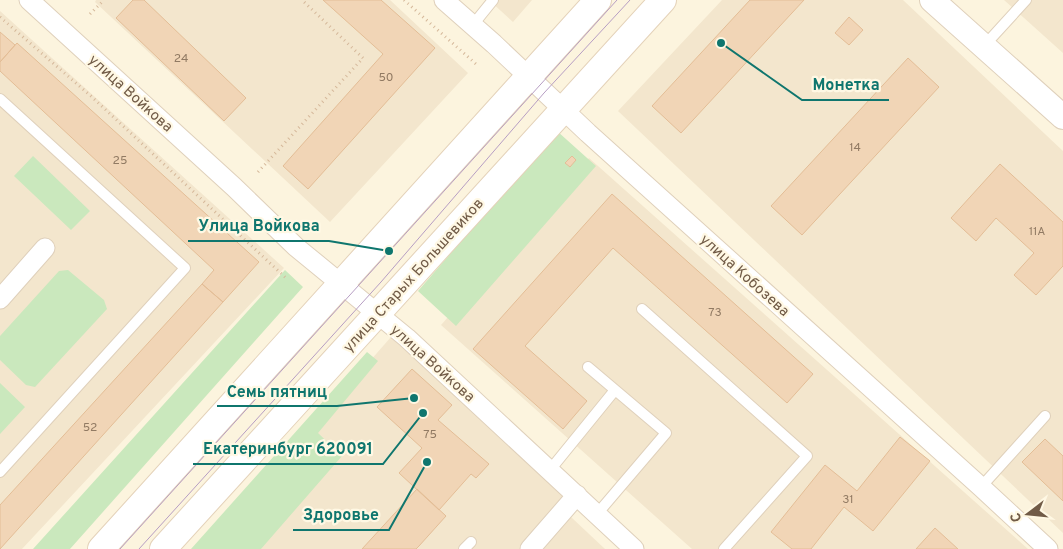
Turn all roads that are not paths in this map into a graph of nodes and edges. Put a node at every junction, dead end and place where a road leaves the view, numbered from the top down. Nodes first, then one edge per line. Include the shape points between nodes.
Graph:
1 (28, 0) edge
2 (444, 0) edge
3 (493, 0) edge
4 (598, 0) edge
5 (663, 0) edge
6 (932, 0) edge
7 (1026, 0) edge
8 (472, 26) junction
9 (984, 46) junction
10 (528, 78) junction
11 (0, 99) edge
12 (562, 110) junction
13 (1063, 117) edge
14 (45, 248) dead end
15 (342, 283) junction
16 (0, 299) edge
17 (642, 309) dead end
18 (378, 314) junction
19 (588, 367) dead end
20 (615, 390) junction
21 (1045, 416) dead end
22 (550, 470) junction
23 (0, 472) edge
24 (981, 487) junction
25 (577, 495) junction
26 (597, 514) junction
27 (101, 549) edge
28 (163, 549) edge
29 (530, 549) edge
30 (634, 549) edge
31 (724, 549) edge
32 (1048, 549) edge

1 - 15 street, улица Войкова via 296,247
2 - 8 street, улица Кобозева
3 - 8 lane
4 - 10 main road
5 - 12 main road, улица Старых Большевиков
6 - 9 street
7 - 9 lane
8 - 10 street, улица Кобозева
9 - 13 street
10 - 12 street, улица Кобозева
10 - 15 main road
11 - 23 lane via 185,268
12 - 18 main road, улица Старых Большевиков
12 - 24 street, улица Кобозева
14 - 16 street
15 - 18 street, улица Войкова
15 - 27 main road
17 - 31 lane via 808,456
18 - 22 street, улица Войкова
18 - 28 main road, улица Старых Большевиков
19 - 20 lane
20 - 22 lane
20 - 26 lane via 666,433
21 - 24 lane
22 - 25 street, улица Войкова
24 - 32 street, улица Кобозева
25 - 26 street, улица Войкова
25 - 29 street
26 - 30 street, улица Войкова

